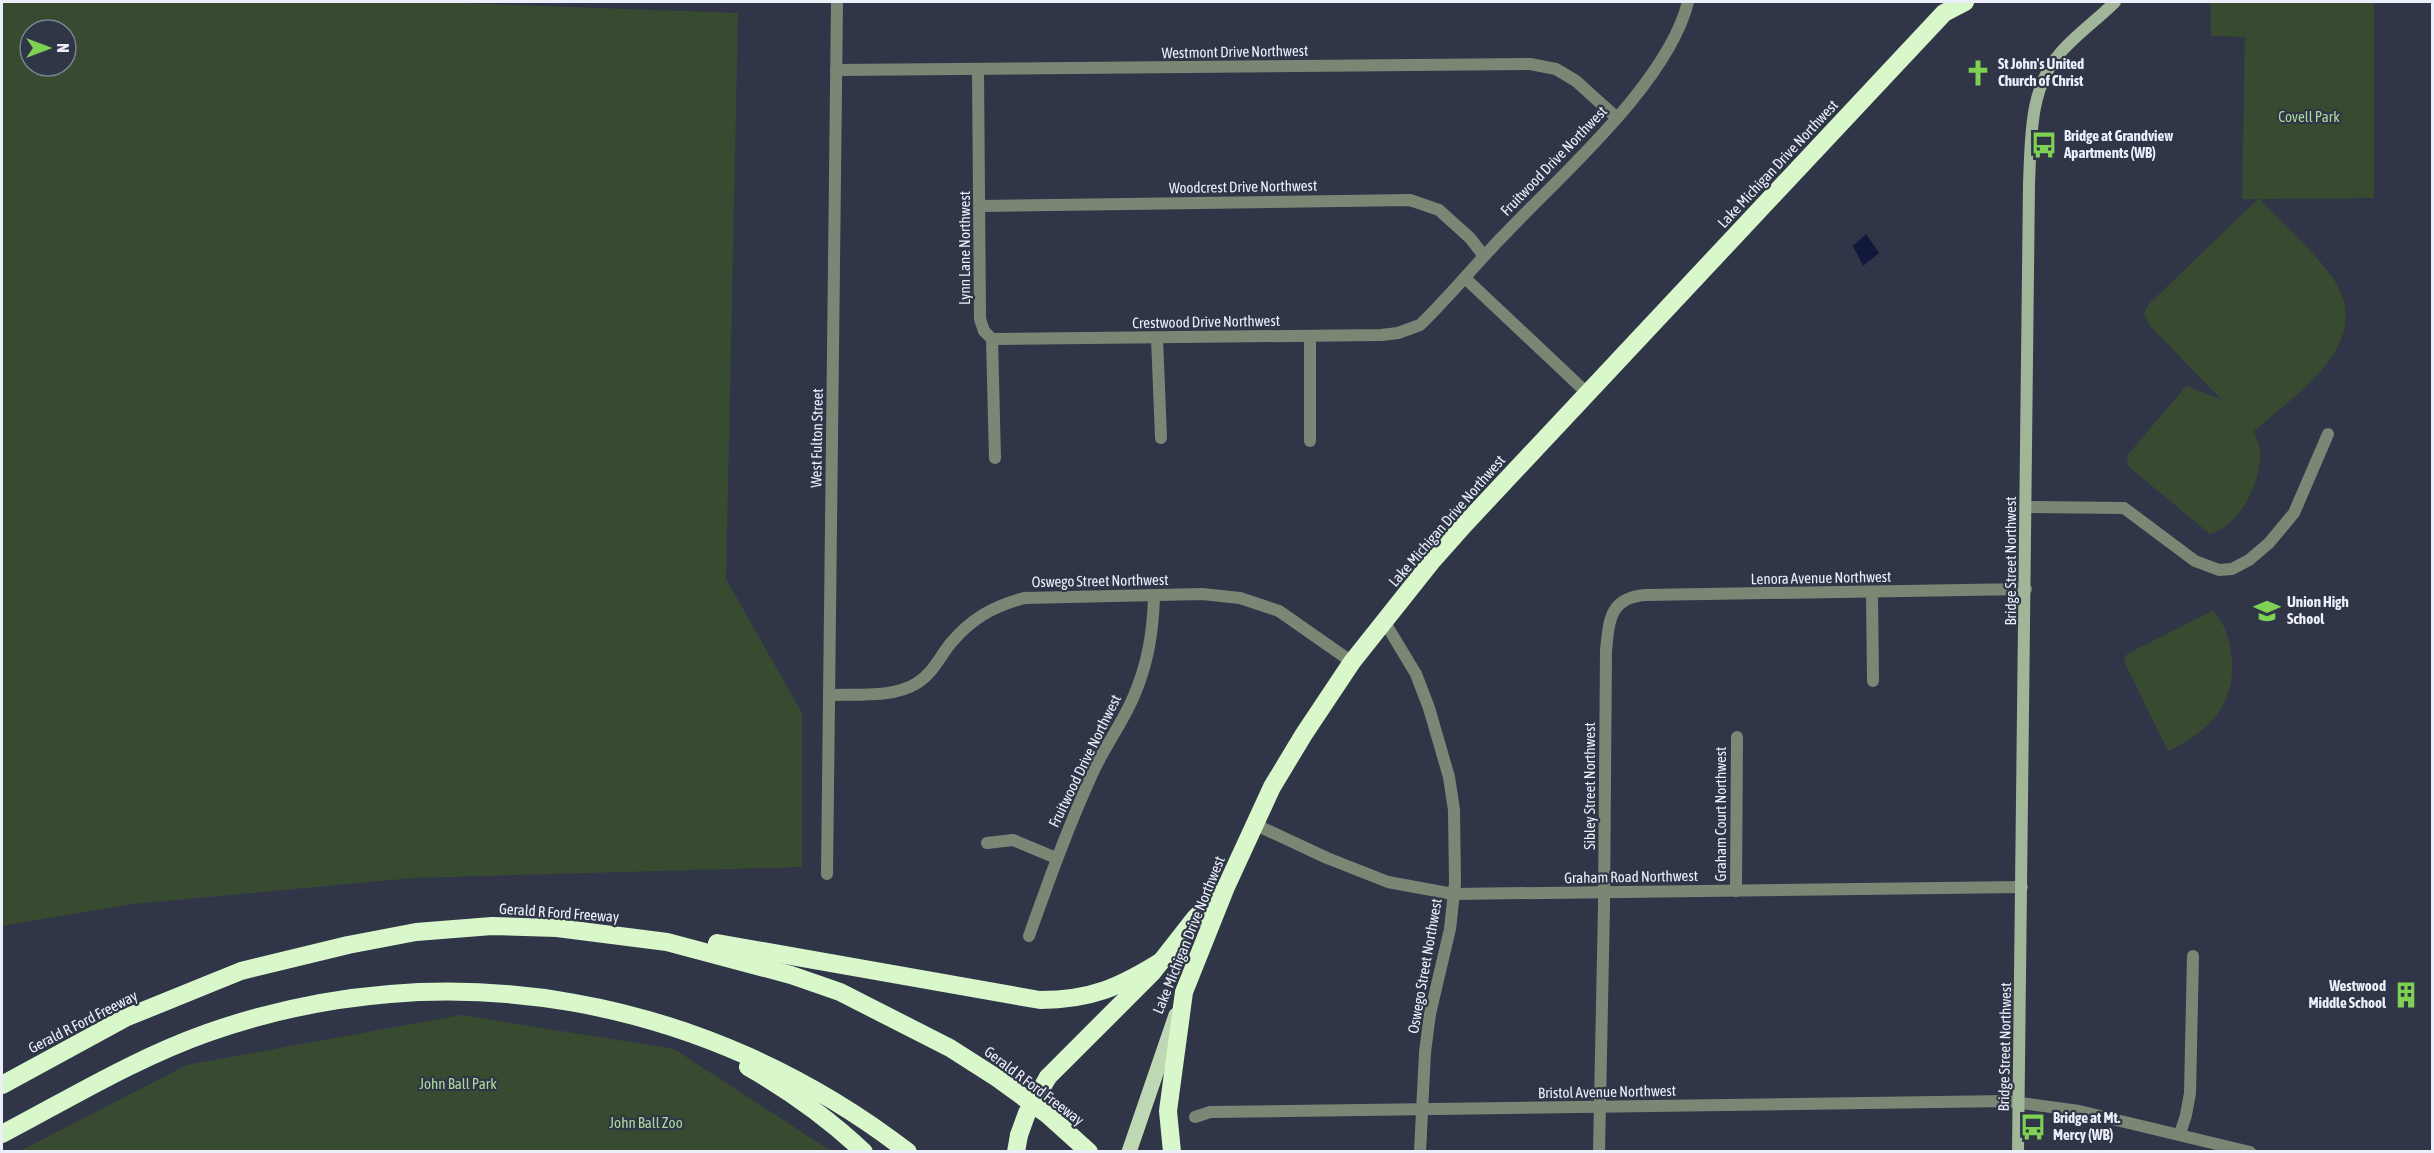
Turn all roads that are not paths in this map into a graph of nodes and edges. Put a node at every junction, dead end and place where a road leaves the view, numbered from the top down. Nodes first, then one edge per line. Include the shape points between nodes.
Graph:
1 (837, 2) edge
2 (1688, 2) edge
3 (1965, 2) edge
4 (2115, 2) edge
5 (1945, 7) edge
6 (836, 70) junction
7 (978, 70) junction
8 (1617, 118) junction
9 (981, 206) junction
10 (1484, 256) junction
11 (1465, 279) junction
12 (1420, 325) joint
13 (1310, 336) junction
14 (1157, 338) junction
15 (992, 339) junction
16 (1587, 393) junction
17 (2328, 434) dead end
18 (1161, 438) dead end
19 (1310, 441) dead end
20 (995, 458) dead end
21 (2026, 507) junction
22 (2026, 590) junction
23 (1872, 593) junction
24 (1154, 596) junction
25 (1619, 604) joint
26 (1384, 621) junction
27 (1352, 662) junction
28 (1873, 681) dead end
29 (830, 695) junction
30 (1737, 738) dead end
31 (1254, 824) junction
32 (987, 843) dead end
33 (1056, 858) junction
34 (827, 874) dead end
35 (1226, 887) junction
36 (2022, 887) junction
37 (1736, 891) junction
38 (1605, 893) junction
39 (1453, 894) junction
40 (596, 931) junction
41 (1029, 936) dead end
42 (2193, 956) dead end
43 (1162, 960) junction
44 (1184, 992) junction
45 (687, 1032) junction
46 (2, 1085) edge
47 (2020, 1102) junction
48 (1601, 1107) junction
49 (1422, 1109) junction
50 (1195, 1117) dead end
51 (2, 1134) edge
52 (2180, 1134) junction
53 (1018, 1143) edge
54 (1129, 1150) edge
55 (864, 1152) edge
56 (908, 1152) edge
57 (1089, 1152) edge
58 (1172, 1152) edge
59 (1420, 1152) edge
60 (1599, 1152) edge
61 (2018, 1152) edge
62 (2250, 1152) edge

1 - 6 street, West Fulton Street
2 - 8 street, Fruitwood Drive Northwest via 1672,41
3 - 5 highway, Lake Michigan Drive Northwest
4 - 21 main road, Bridge Street Northwest via 2061,52 2044,79 2035,105 2029,184
5 - 16 highway, Lake Michigan Drive Northwest
6 - 7 street, Westmont Drive Northwest
6 - 29 street, West Fulton Street
7 - 8 street, Westmont Drive Northwest via 1530,64 1556,69 1576,81
7 - 9 street, Lynn Lane Northwest
8 - 10 street, Fruitwood Drive Northwest
9 - 10 street, Woodcrest Drive Northwest via 1410,200 1438,210
9 - 15 street, Lynn Lane Northwest via 980,319
10 - 11 street, Fruitwood Drive Northwest
11 - 12 street, Fruitwood Drive Northwest
11 - 16 street
12 - 13 street, Crestwood Drive Northwest via 1398,333
13 - 14 street, Crestwood Drive Northwest
13 - 19 street
14 - 15 street, Crestwood Drive Northwest
14 - 18 street
15 - 20 street, Lynn Lane Northwest
16 - 26 highway, Lake Michigan Drive Northwest via 1433,560
17 - 21 street via 2294,513 2269,543 2232,569 2219,570 2195,561 2124,508
21 - 22 main road, Bridge Street Northwest
22 - 23 street, Lenora Avenue Northwest
22 - 36 main road, Bridge Street Northwest
23 - 25 street, Lenora Avenue Northwest via 1645,595
23 - 28 street
24 - 27 street, Oswego Street Northwest via 1202,594 1261,604 1279,611
24 - 29 street, Oswego Street Northwest via 1024,598 995,606 972,621 918,683 900,690
24 - 33 street, Fruitwood Drive Northwest via 1147,662
25 - 38 street, Sibley Street Northwest via 1610,621 1606,651
26 - 27 highway, Lake Michigan Drive Northwest
26 - 39 street, Oswego Street Northwest via 1416,674 1449,777 1454,810
27 - 31 highway, Lake Michigan Drive Northwest via 1304,734
29 - 34 street, West Fulton Street
30 - 37 street, Graham Court Northwest
31 - 35 highway, Lake Michigan Drive Northwest
31 - 39 street, Graham Road Northwest via 1388,882
32 - 33 street via 1013,840
33 - 41 street, Fruitwood Drive Northwest
35 - 43 highway
35 - 44 highway, Lake Michigan Drive Northwest
36 - 37 street, Graham Road Northwest
36 - 47 main road, Bridge Street Northwest
37 - 38 street, Graham Road Northwest
38 - 39 street, Graham Road Northwest
38 - 48 street, Sibley Street Northwest
39 - 49 street, Oswego Street Northwest via 1450,929 1430,1014
40 - 43 highway via 634,928 1040,1000 1094,995 1119,986
40 - 46 highway, Gerald R Ford Freeway via 492,926 416,932 241,971 125,1018
40 - 57 highway, Gerald R Ford Freeway via 731,957 840,992 950,1048 997,1078
42 - 52 street via 2190,1093
43 - 53 highway, bridge via 1048,1077 1027,1113
44 - 54 main road, Lake Michigan Drive Northwest
44 - 58 highway via 1168,1111
45 - 51 highway via 624,1013 515,995 394,994 335,1002 228,1026 153,1054
45 - 55 highway via 804,1102
45 - 56 highway via 729,1046 808,1085
47 - 48 street, Bristol Avenue Northwest
47 - 52 street, Bristol Avenue Northwest
47 - 61 main road, Bridge Street Northwest
48 - 49 street, Bristol Avenue Northwest
48 - 60 street, Sibley Street Northwest
49 - 50 street, Bristol Avenue Northwest via 1210,1112
49 - 59 street, Oswego Street Northwest
52 - 62 street, Bristol Avenue Northwest

